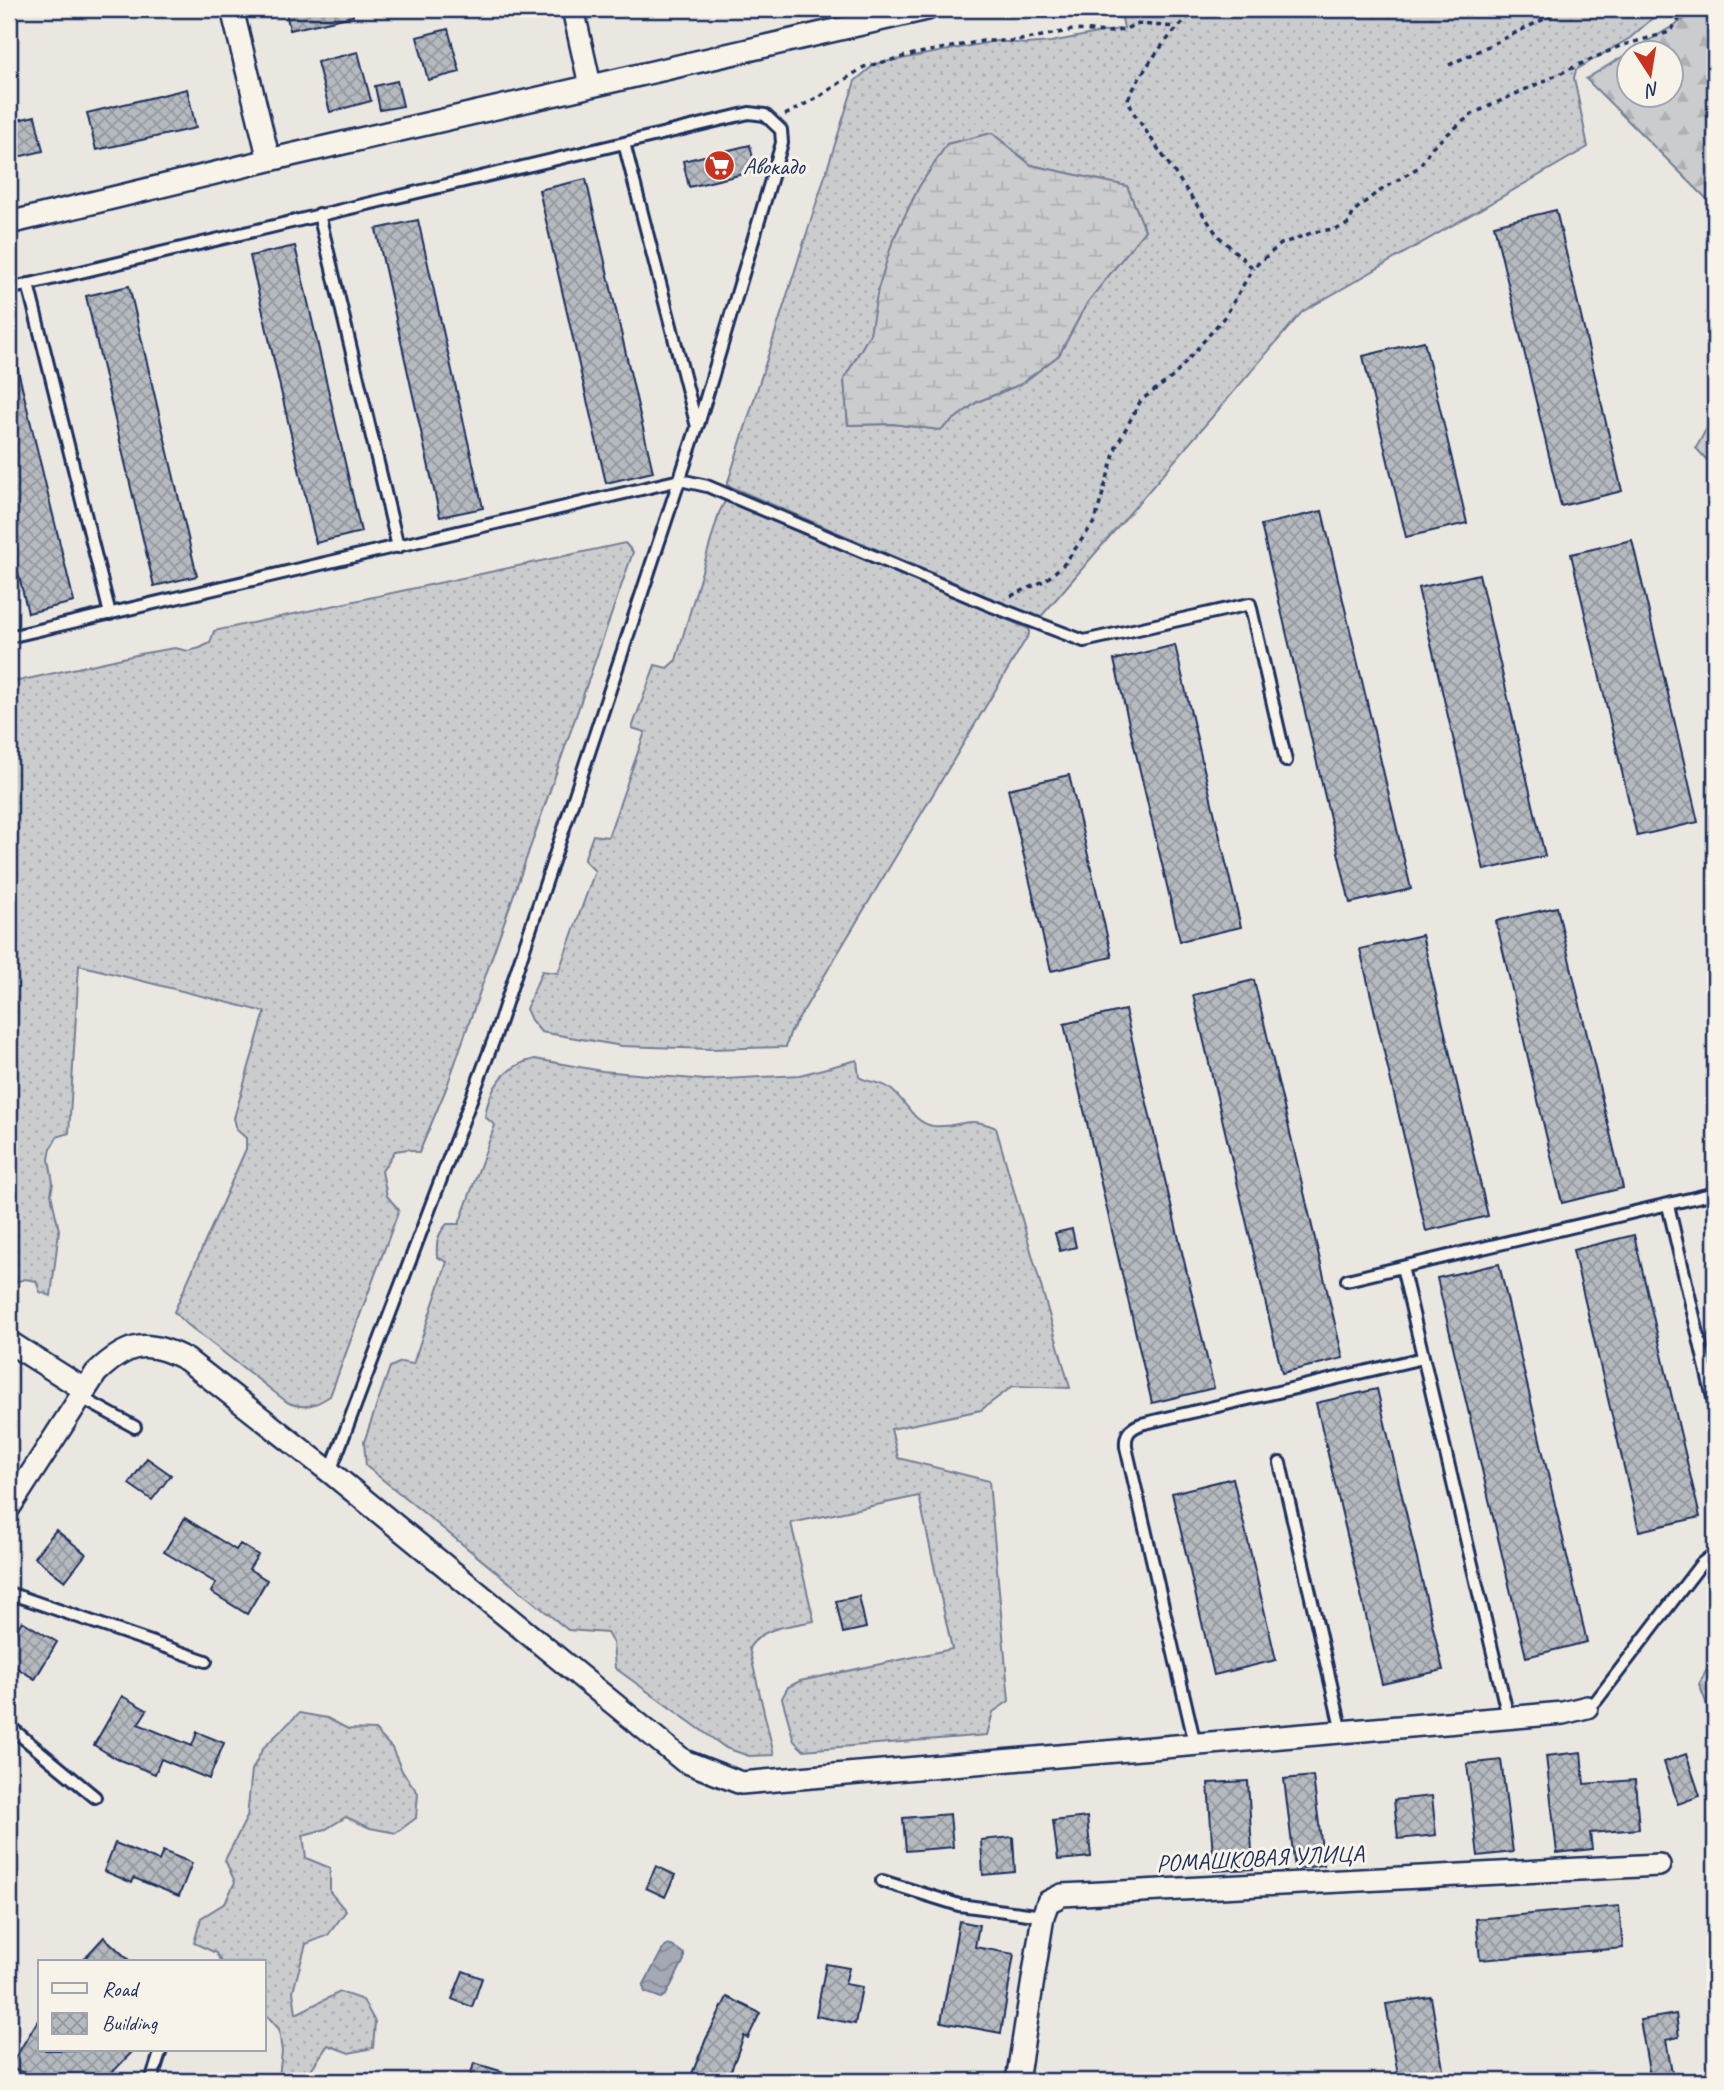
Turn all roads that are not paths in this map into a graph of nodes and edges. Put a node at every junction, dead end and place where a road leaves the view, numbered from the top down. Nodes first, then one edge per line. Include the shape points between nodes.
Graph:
1 (232, 9) edge
2 (573, 9) edge
3 (927, 9) edge
4 (590, 85) junction
5 (624, 143) junction
6 (269, 160) junction
7 (319, 214) junction
8 (9, 223) edge
9 (28, 284) junction
10 (9, 289) edge
11 (697, 427) junction
12 (680, 480) junction
13 (398, 547) junction
14 (110, 614) junction
15 (9, 638) edge
16 (1286, 761) dead end
17 (1715, 1195) edge
18 (1668, 1205) junction
19 (1402, 1267) junction
20 (1347, 1280) dead end
21 (9, 1342) edge
22 (1423, 1358) junction
23 (83, 1393) junction
24 (1715, 1407) edge
25 (135, 1427) dead end
26 (1280, 1463) dead end
27 (330, 1472) junction
28 (9, 1508) edge
29 (1715, 1553) edge
30 (9, 1593) edge
31 (206, 1661) dead end
32 (1587, 1707) joint
33 (1508, 1717) junction
34 (9, 1726) edge
35 (1342, 1732) junction
36 (1195, 1744) junction
37 (95, 1797) dead end
38 (1659, 1865) dead end
39 (882, 1881) dead end
40 (1043, 1916) junction
41 (160, 2052) edge
42 (151, 2081) edge
43 (1017, 2081) edge

1 - 6 street
2 - 4 street
3 - 4 street
4 - 6 street
5 - 7 lane
5 - 11 lane
5 - 11 lane via 749,113 765,115 781,130 782,143
6 - 8 street
7 - 9 lane
7 - 13 lane
9 - 10 lane
9 - 14 lane
11 - 12 lane
12 - 13 lane
12 - 16 lane via 707,486 1084,641 1250,604
12 - 27 lane via 494,1039
13 - 14 lane
14 - 15 lane
17 - 18 lane
18 - 19 lane
18 - 24 lane
19 - 20 lane
19 - 22 lane
21 - 23 street
22 - 33 lane
22 - 36 lane via 1141,1424 1125,1436
23 - 25 lane
23 - 27 street via 96,1373 127,1349 167,1349
23 - 28 street
26 - 35 lane
27 - 36 street via 684,1761 741,1783
29 - 32 lane via 1701,1564
30 - 31 lane
32 - 33 street
33 - 35 street
34 - 37 lane
35 - 36 street
38 - 40 street, РОМАШКОВАЯ УЛИЦА via 1079,1893 1048,1902
39 - 40 lane via 959,1905
40 - 43 street
41 - 42 lane

